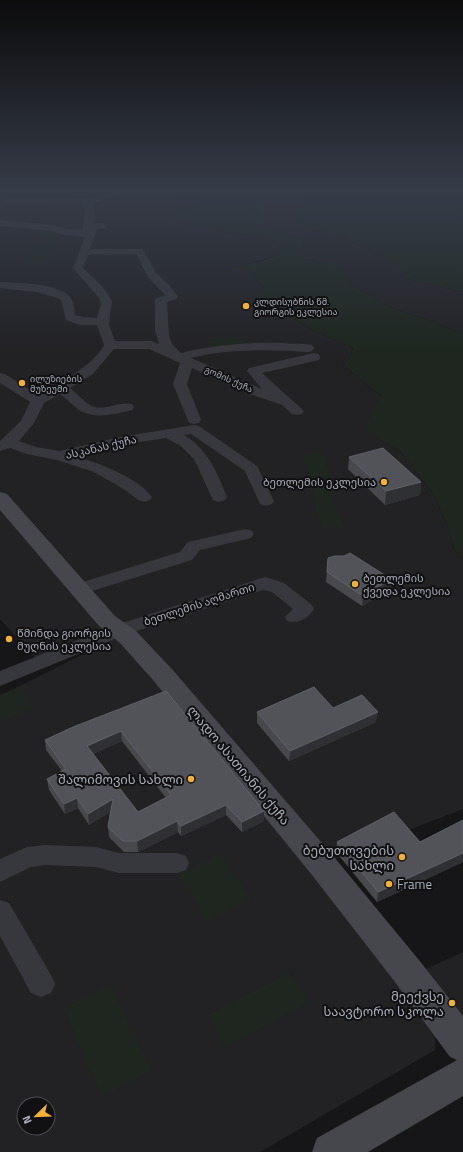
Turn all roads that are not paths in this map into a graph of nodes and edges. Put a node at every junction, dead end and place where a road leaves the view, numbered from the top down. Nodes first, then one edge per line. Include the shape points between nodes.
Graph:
1 (86, 246) edge
2 (84, 252) junction
3 (0, 285) edge
4 (47, 290) junction
5 (55, 305) dead end
6 (102, 322) junction
7 (110, 345) junction
8 (179, 356) junction
9 (0, 377) edge
10 (59, 387) junction
11 (38, 401) junction
12 (127, 407) dead end
13 (194, 424) junction
14 (166, 433) junction
15 (5, 444) edge
16 (60, 456) junction
17 (144, 497) dead end
18 (219, 497) dead end
19 (0, 498) edge
20 (266, 501) dead end
21 (246, 534) dead end
22 (79, 589) junction
23 (294, 617) dead end
24 (120, 630) junction
25 (0, 679) edge
26 (177, 863) dead end
27 (0, 871) edge
28 (0, 912) edge
29 (41, 984) dead end
30 (463, 1045) edge
31 (463, 1076) edge
32 (331, 1152) edge

1 - 2 street
2 - 6 street via 78,268 81,274 97,286 106,299 107,308
2 - 8 street via 139,251 152,275 172,296 161,300 159,318 166,345
3 - 4 street
4 - 5 street via 44,292
4 - 6 street via 64,297 70,317 74,320
6 - 7 street
7 - 8 street, გომის ქუჩა via 152,345
7 - 10 street via 88,371
8 - 8 street, გომის ქუჩა via 244,387 290,405 254,371 311,352 246,347
8 - 13 street via 187,363 180,384
9 - 11 street
10 - 11 street
10 - 12 street via 70,393 84,407 94,411
11 - 15 street via 27,423
13 - 14 street, ასკანას ქუჩა
13 - 20 street via 252,470
14 - 16 street, ასკანას ქუჩა
14 - 18 street via 178,436 202,457
15 - 16 street, ასკანას ქუჩა
16 - 17 street via 99,469
19 - 22 street, ლადო ასათიანის ქუჩა
21 - 22 street via 194,546 186,556
22 - 24 street, ლადო ასათიანის ქუჩა via 107,620
23 - 24 street, ბეთლემის აღმართი via 305,609 278,587 265,583
24 - 25 street
24 - 30 street, ლადო ასათიანის ქუჩა via 162,674 323,866
26 - 27 street via 119,863 96,857 45,855 28,857
28 - 29 street
31 - 32 street

